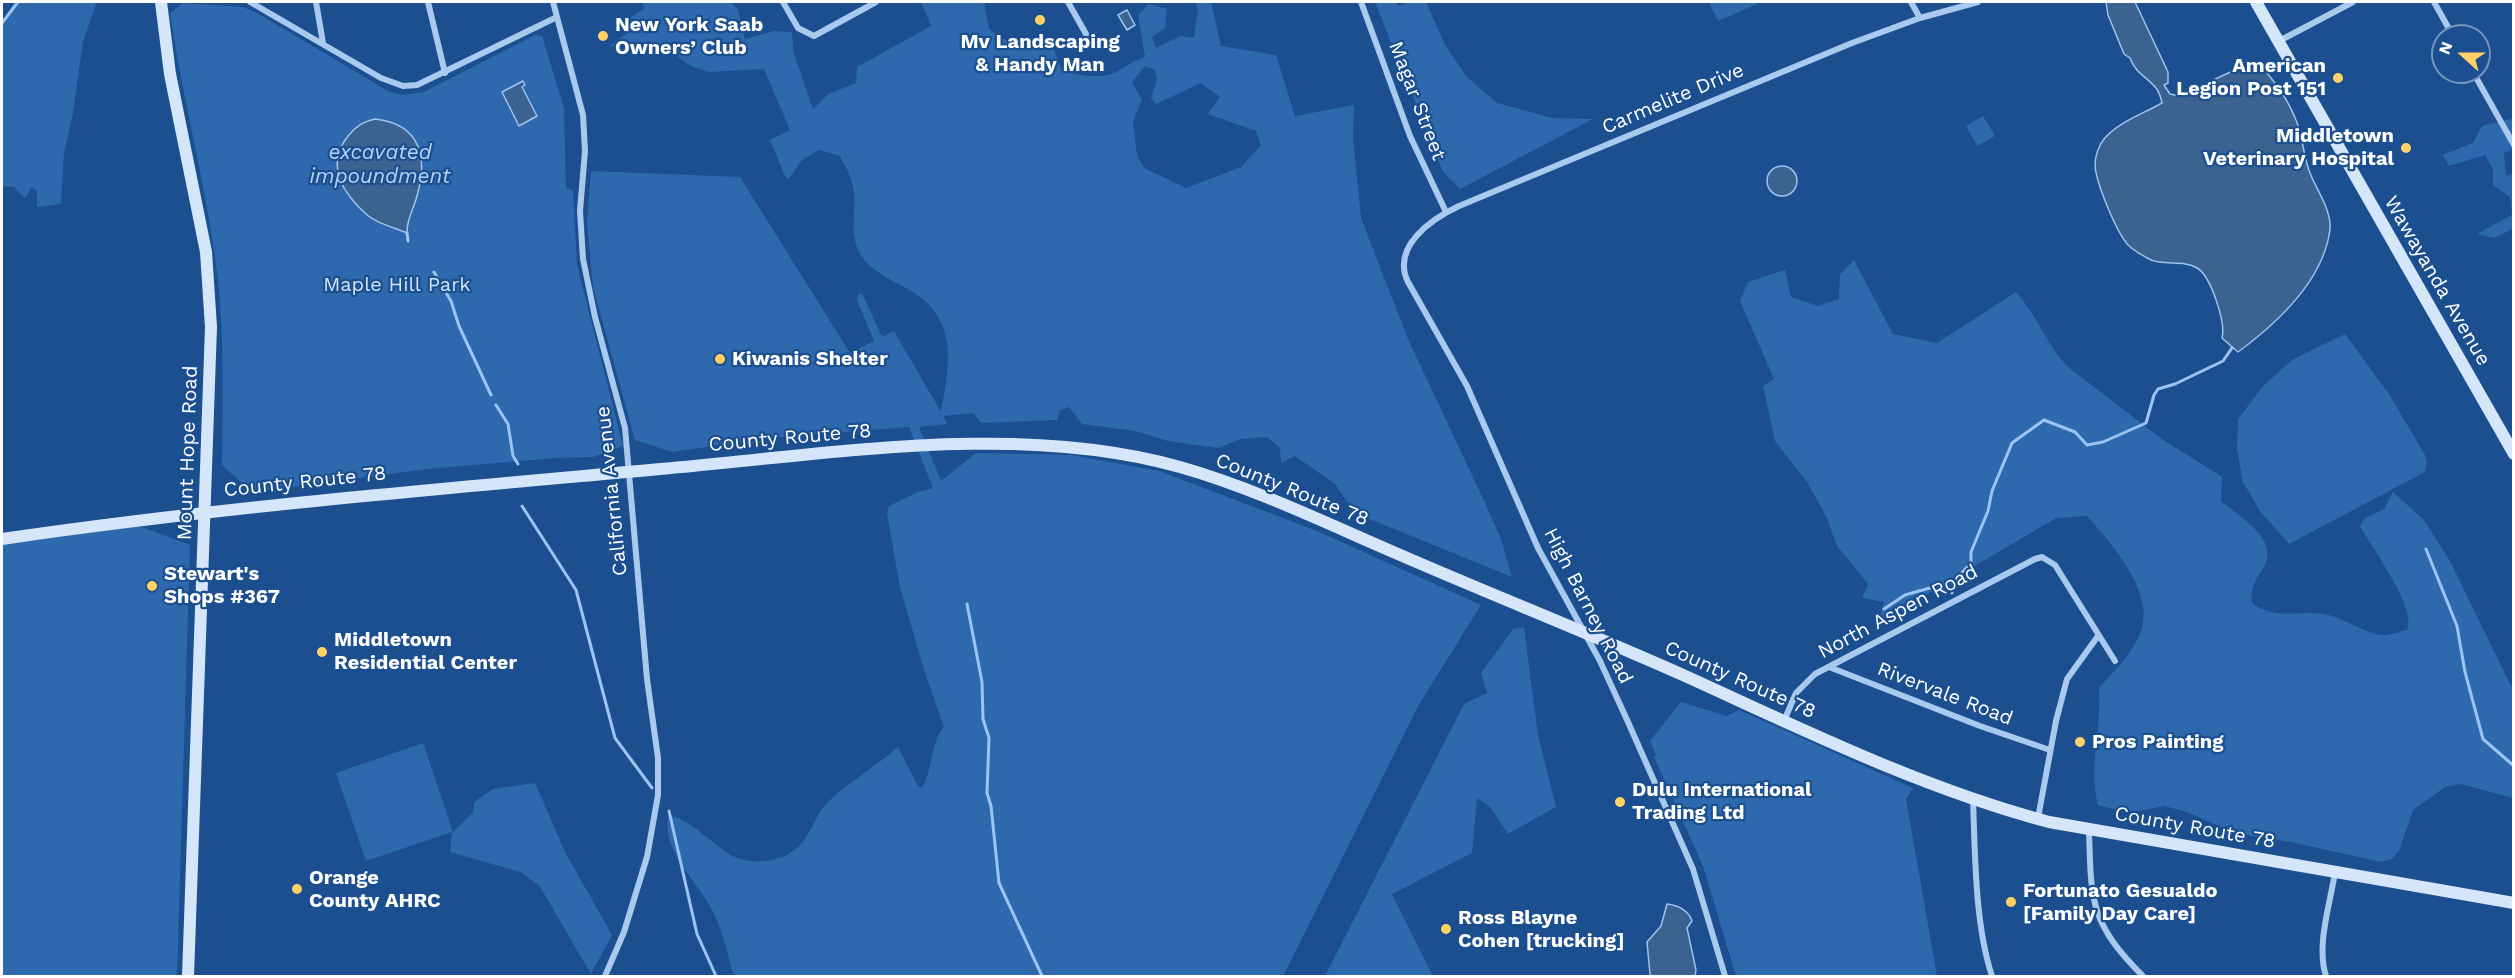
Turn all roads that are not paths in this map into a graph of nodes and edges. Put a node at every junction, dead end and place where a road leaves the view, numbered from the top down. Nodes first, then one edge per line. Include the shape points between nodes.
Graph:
1 (161, 2) edge
2 (250, 2) edge
3 (316, 2) edge
4 (428, 2) edge
5 (553, 2) edge
6 (783, 2) edge
7 (876, 2) edge
8 (1068, 2) edge
9 (1361, 2) edge
10 (1911, 2) edge
11 (1978, 2) edge
12 (2256, 2) edge
13 (2353, 2) edge
14 (2434, 2) edge
15 (556, 16) junction
16 (1920, 18) junction
17 (2446, 24) edge
18 (1086, 34) dead end
19 (2278, 41) junction
20 (323, 43) junction
21 (445, 73) junction
22 (2480, 84) edge
23 (2514, 145) edge
24 (1446, 212) junction
25 (1403, 260) joint
26 (2514, 454) edge
27 (630, 472) junction
28 (206, 511) junction
29 (2, 539) edge
30 (1584, 633) junction
31 (2098, 636) junction
32 (2115, 661) dead end
33 (1829, 667) junction
34 (1783, 721) junction
35 (2050, 750) junction
36 (1973, 799) junction
37 (2038, 819) junction
38 (2089, 829) junction
39 (2335, 872) junction
40 (2514, 903) edge
41 (188, 976) edge
42 (605, 976) edge
43 (1725, 976) edge
44 (1992, 976) edge
45 (2143, 976) edge
46 (2326, 976) edge

1 - 28 street, Mount Hope Road via 170,74 206,252 211,327
2 - 20 street
3 - 20 street
4 - 21 street
5 - 15 street, California Avenue
6 - 7 street via 804,33 818,35
8 - 18 street
9 - 24 street, Magar Street via 1410,136
10 - 16 street
11 - 16 street, Carmelite Drive
12 - 19 street, Wawayanda Avenue
13 - 19 street
14 - 17 street
15 - 21 street
15 - 27 street, California Avenue via 585,128 580,211 586,280 620,403
16 - 24 street, Carmelite Drive
19 - 26 street, Wawayanda Avenue
20 - 21 street via 394,84 417,85
22 - 23 street
24 - 25 street, Carmelite Drive via 1411,243
25 - 30 street, High Barney Road via 1408,282 1467,386 1538,548
27 - 28 street, County Route 78
27 - 30 street, County Route 78 via 959,444 1092,448 1157,461 1220,480
27 - 42 street, California Avenue via 647,680 658,759 658,795 647,857 624,932
28 - 29 street, County Route 78
28 - 41 street, Mount Hope Road
30 - 34 street, County Route 78
30 - 43 street, High Barney Road via 1693,869
31 - 32 street
31 - 33 street, North Aspen Road via 2060,572 2049,560 2035,559
31 - 35 street via 2067,679
33 - 34 street, North Aspen Road via 1801,687
33 - 35 street, Rivervale Road
34 - 36 street, County Route 78
35 - 37 street
36 - 37 street, County Route 78
36 - 44 street via 1976,869
37 - 38 street, County Route 78
38 - 39 street, County Route 78
38 - 45 street via 2090,872 2098,920 2107,936
39 - 40 street, County Route 78
39 - 46 street via 2321,943

